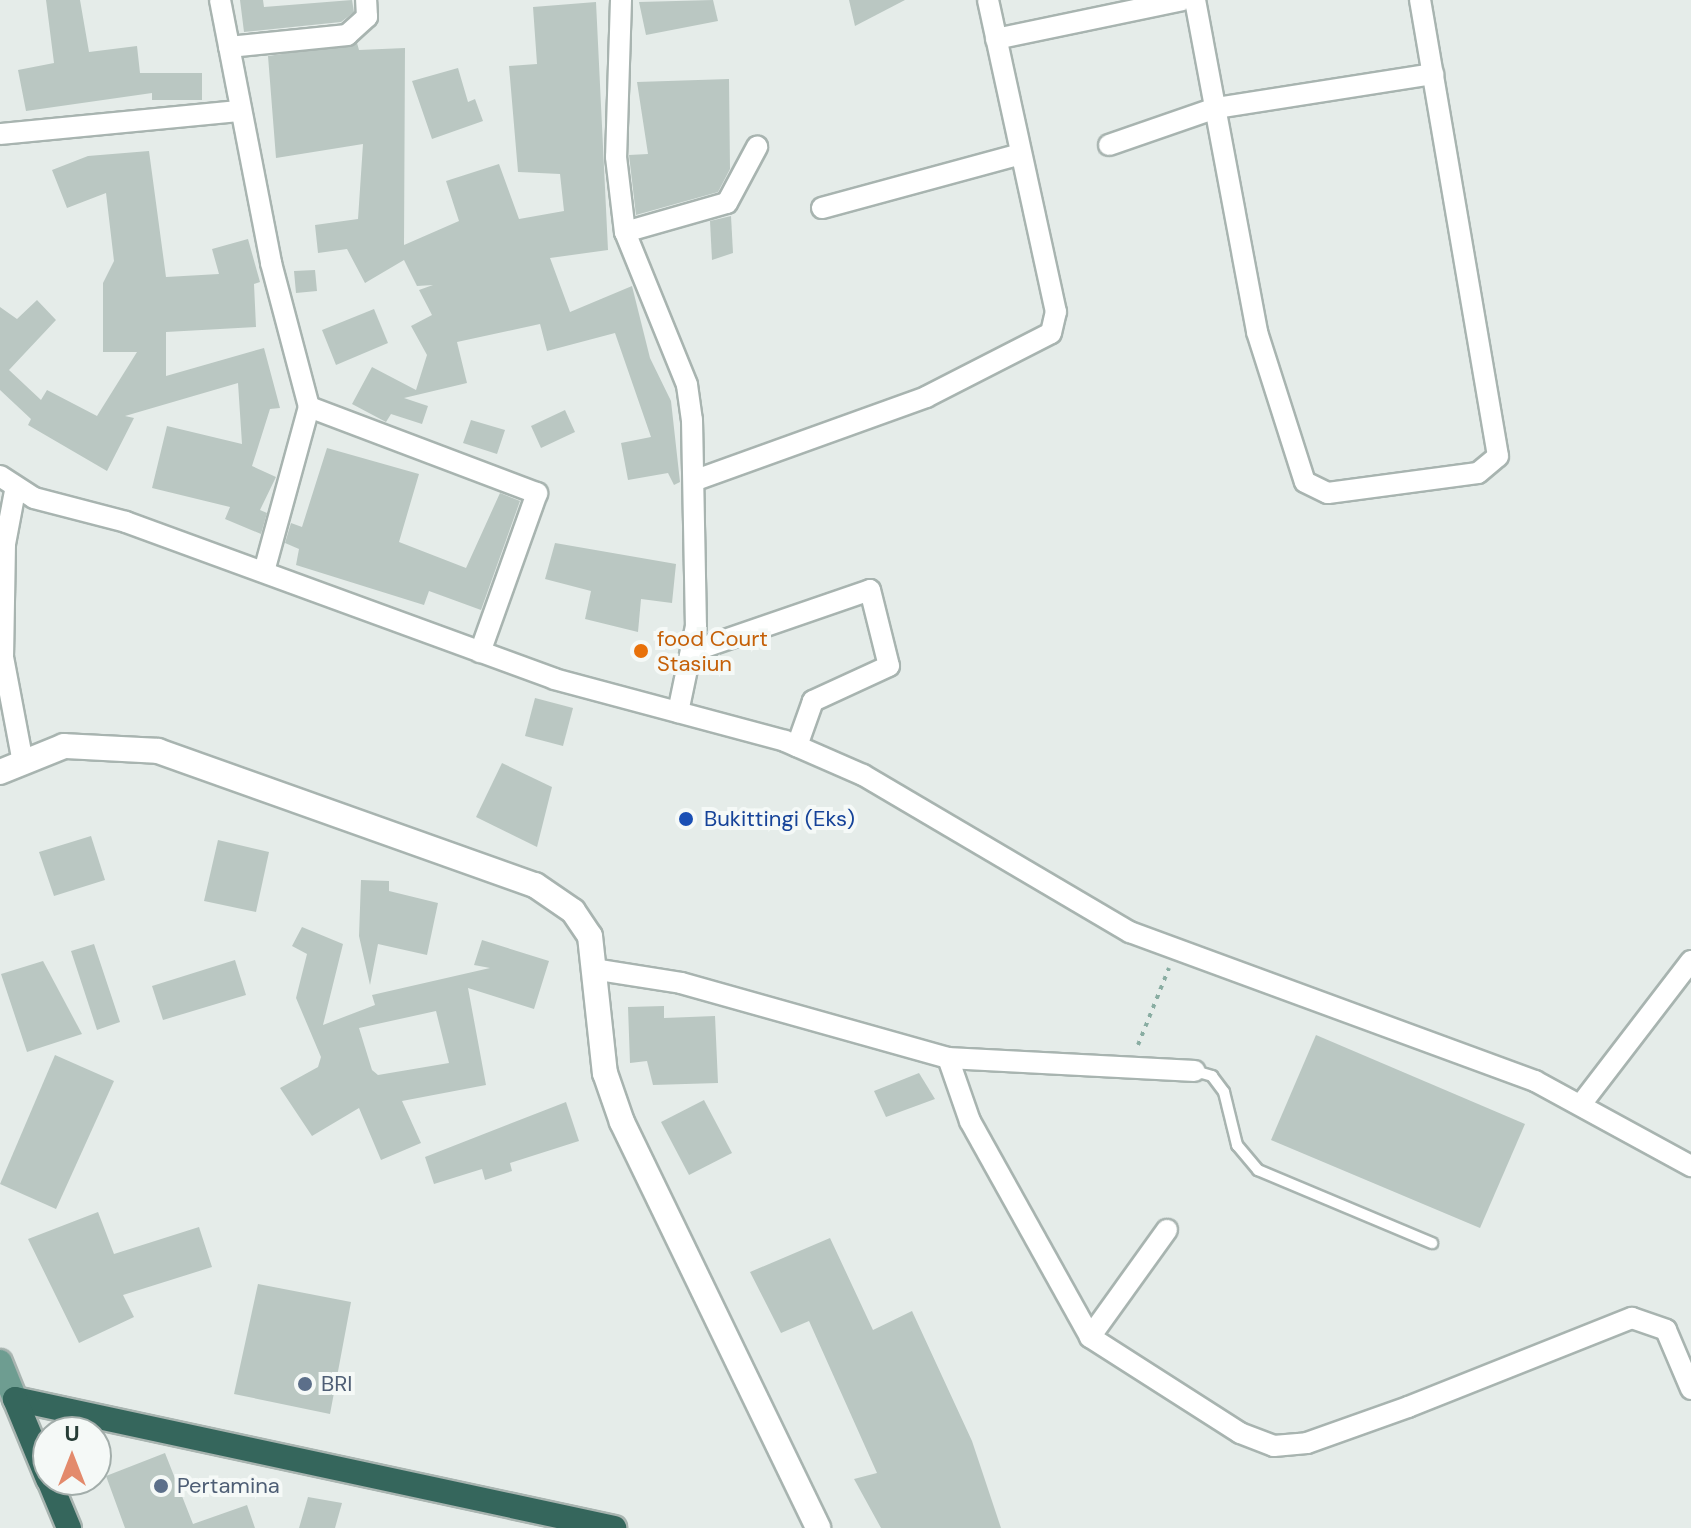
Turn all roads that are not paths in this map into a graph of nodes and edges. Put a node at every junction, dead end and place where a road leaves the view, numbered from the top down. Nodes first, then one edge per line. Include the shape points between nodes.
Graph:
1 (220, 0) edge
2 (366, 0) edge
3 (621, 0) edge
4 (988, 0) edge
5 (1182, 0) edge
6 (1195, 0) edge
7 (1420, 0) edge
8 (996, 39) junction
9 (229, 47) junction
10 (1433, 74) junction
11 (1216, 108) junction
12 (239, 111) junction
13 (0, 134) edge
14 (1109, 145) dead end
15 (757, 147) dead end
16 (1021, 154) junction
17 (822, 208) dead end
18 (625, 232) junction
19 (309, 407) junction
20 (0, 476) edge
21 (696, 480) junction
22 (15, 491) junction
23 (264, 572) junction
24 (693, 651) junction
25 (480, 652) junction
26 (678, 712) junction
27 (797, 746) junction
28 (8, 763) edge
29 (1691, 961) edge
30 (593, 969) junction
31 (948, 1058) junction
32 (1195, 1071) joint
33 (1582, 1103) junction
34 (1691, 1166) edge
35 (1167, 1230) dead end
36 (1432, 1243) dead end
37 (1090, 1337) junction
38 (0, 1362) edge
39 (1691, 1389) edge
40 (15, 1399) junction
41 (32, 1440) edge
42 (55, 1496) edge
43 (69, 1528) edge
44 (614, 1528) edge
45 (818, 1528) edge

1 - 9 street
2 - 9 street via 367,17 347,35
3 - 18 street via 616,157
4 - 8 street
5 - 8 street
6 - 11 street
7 - 10 street
8 - 16 street
9 - 12 street
10 - 11 street
10 - 11 street via 1499,441 1493,467 1478,473 1328,493 1305,482 1257,332
11 - 14 street
12 - 13 street
12 - 19 street
15 - 18 street via 727,203
16 - 17 street
16 - 21 street via 1056,312 1051,333 901,407
18 - 21 street via 687,385
19 - 23 street
19 - 25 street via 537,493
20 - 22 street
21 - 24 street
22 - 23 street
22 - 28 street via 5,544
23 - 25 street
24 - 26 street
24 - 27 street via 870,590 889,666 813,701
25 - 26 street
26 - 27 street
27 - 33 street via 863,775 1020,872 1176,951
28 - 30 street via 64,746 158,751 535,885 573,911 590,936
29 - 33 street
30 - 31 street via 681,983
30 - 45 street via 605,1073 622,1122
31 - 32 street
31 - 37 street via 970,1121
32 - 36 lane via 1224,1092 1237,1145 1258,1170
33 - 34 street
35 - 37 street
37 - 39 street via 1240,1433 1274,1446 1393,1412 1632,1318 1666,1330
38 - 40 main road
40 - 41 highway
40 - 44 highway
42 - 43 highway

